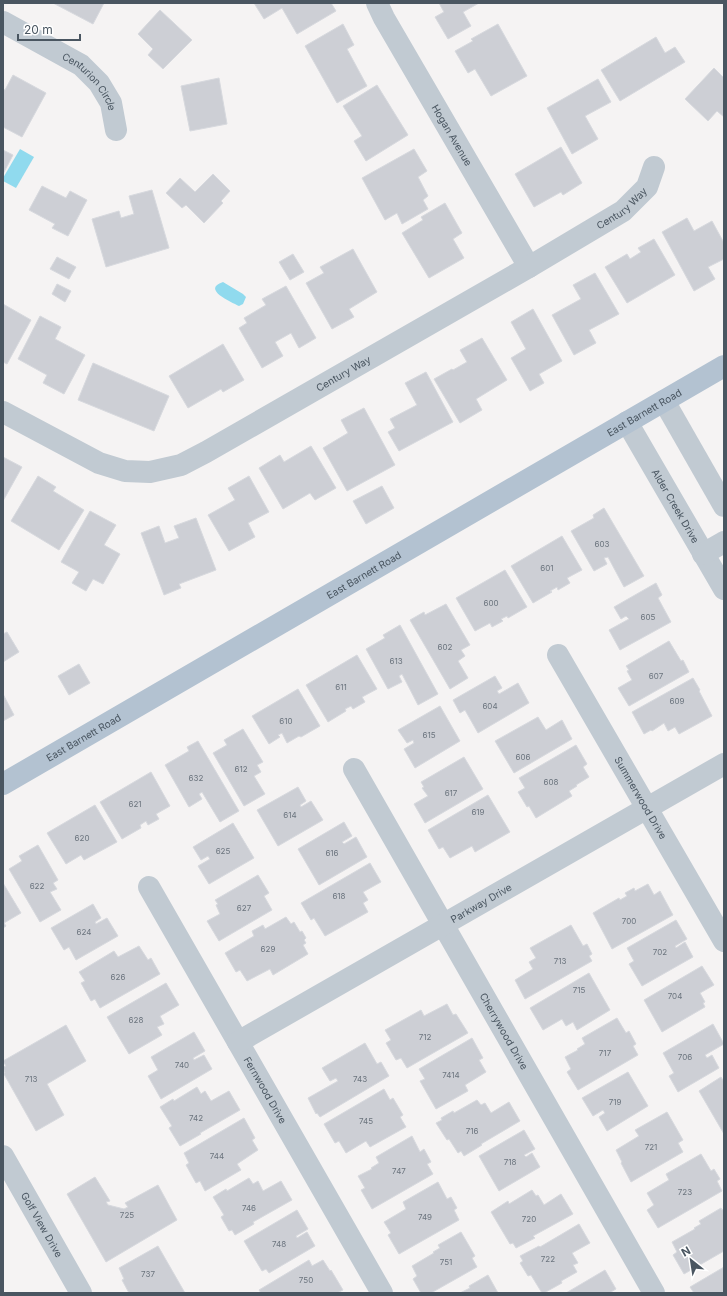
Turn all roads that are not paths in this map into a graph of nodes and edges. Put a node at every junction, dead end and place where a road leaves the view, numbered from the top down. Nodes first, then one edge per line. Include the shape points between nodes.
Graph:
1 (377, 3) edge
2 (3, 22) edge
3 (116, 130) dead end
4 (654, 167) dead end
5 (529, 267) junction
6 (724, 366) edge
7 (664, 401) junction
8 (3, 412) edge
9 (627, 422) junction
10 (724, 506) edge
11 (724, 542) edge
12 (704, 554) junction
13 (724, 589) edge
14 (558, 655) dead end
15 (724, 764) edge
16 (354, 769) dead end
17 (3, 784) edge
18 (647, 808) junction
19 (149, 887) dead end
20 (443, 926) junction
21 (724, 941) edge
22 (238, 1042) junction
23 (3, 1156) edge
24 (81, 1293) edge
25 (382, 1293) edge
26 (654, 1293) edge

1 - 5 street, Hogan Avenue
2 - 3 street, Centurion Circle via 81,65 99,83 111,103
4 - 5 street, Century Way via 647,188 623,211
5 - 8 street, Century Way via 181,465 150,472 125,471 99,463
6 - 7 main road, East Barnett Road
7 - 9 main road, East Barnett Road
7 - 10 street
9 - 12 street, Alder Creek Drive
9 - 17 main road, East Barnett Road
11 - 12 street
12 - 13 street, Alder Creek Drive
14 - 18 street, Summerwood Drive
15 - 18 street, Parkway Drive
16 - 20 street, Cherrywood Drive
18 - 20 street, Parkway Drive
18 - 21 street, Summerwood Drive
19 - 22 street, Fernwood Drive
20 - 22 street, Parkway Drive
20 - 26 street, Cherrywood Drive
22 - 25 street, Fernwood Drive
23 - 24 street, Golf View Drive

